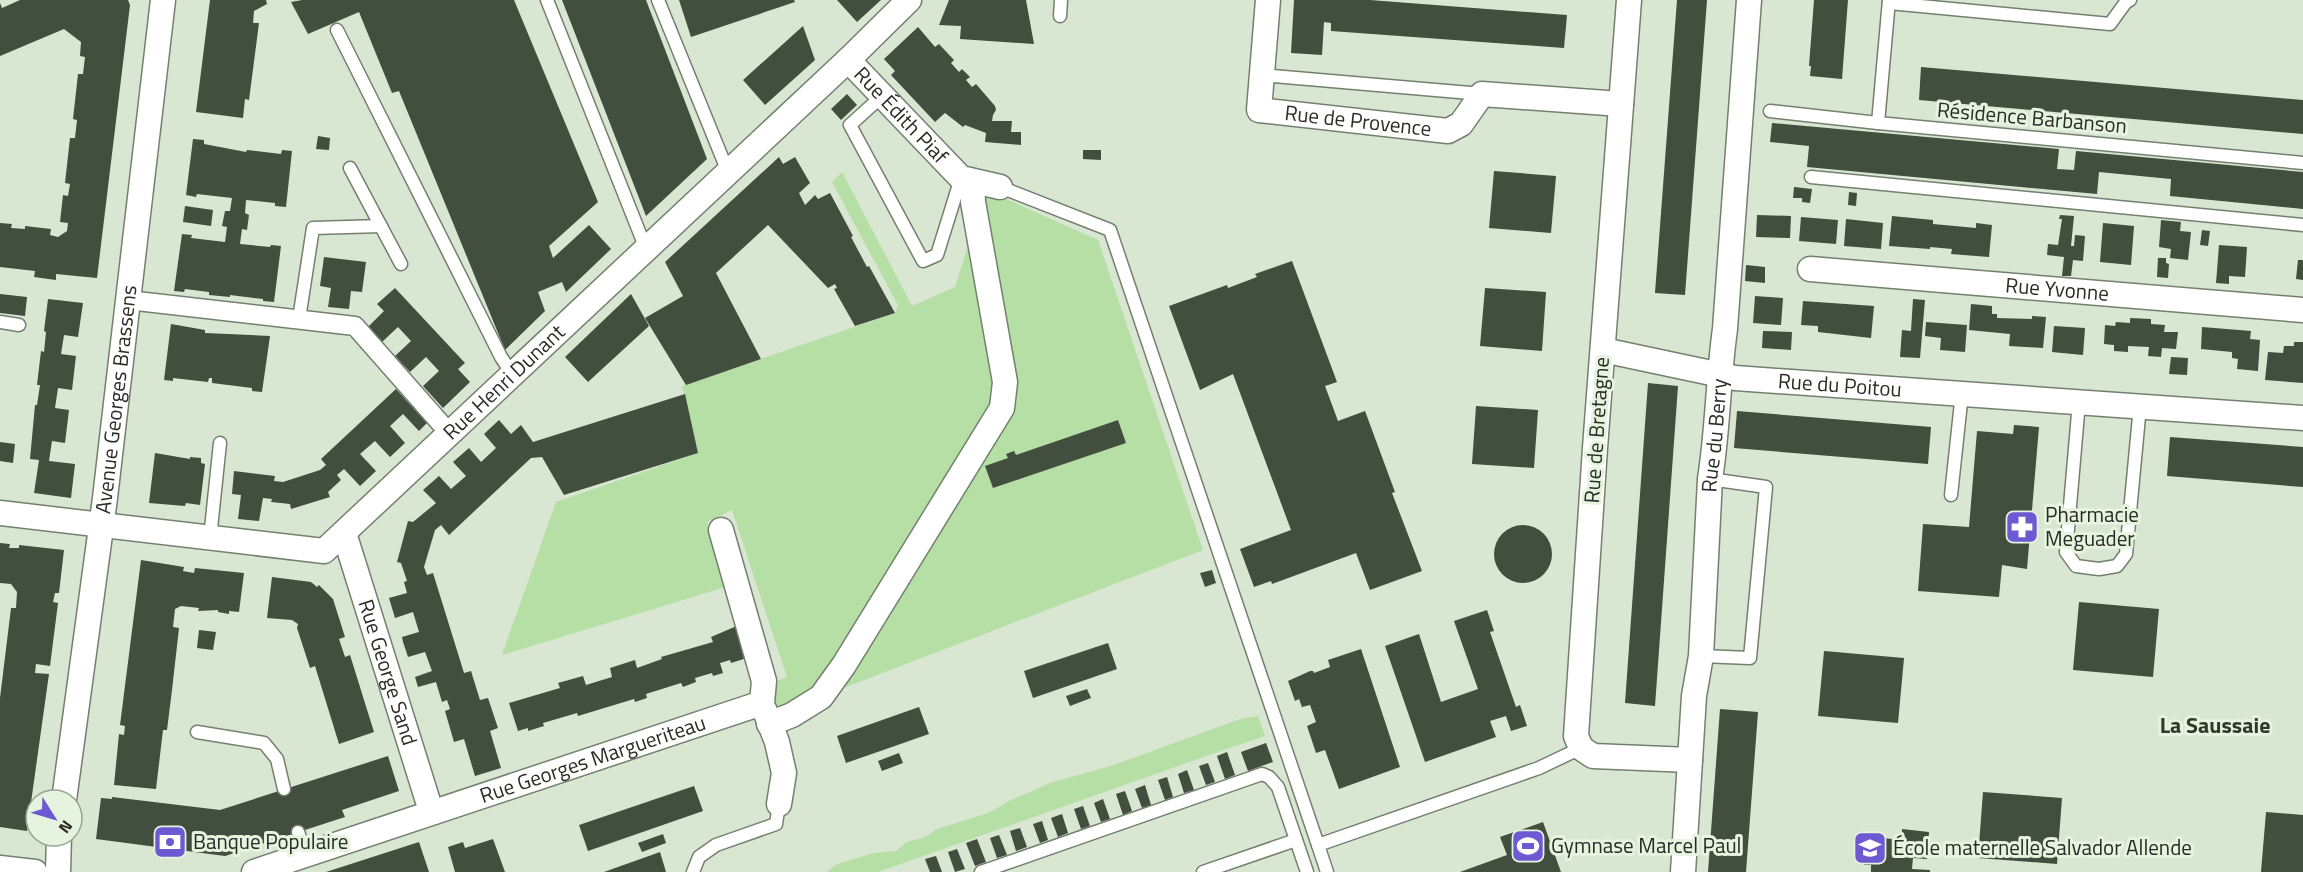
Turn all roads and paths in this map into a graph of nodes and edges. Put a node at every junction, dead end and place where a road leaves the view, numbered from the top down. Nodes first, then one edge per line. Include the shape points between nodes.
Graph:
1 (163, 0) edge
2 (547, 0) edge
3 (657, 0) edge
4 (909, 0) edge
5 (1061, 0) edge
6 (1268, 0) edge
7 (1629, 0) edge
8 (1749, 0) edge
9 (2130, 0) edge
10 (1889, 1) edge
11 (1060, 16) dead end
12 (337, 30) dead end
13 (848, 60) junction
14 (1261, 75) junction
15 (1482, 94) junction
16 (882, 96) junction
17 (1622, 104) junction
18 (1770, 111) dead end
19 (1878, 123) junction
20 (2303, 163) edge
21 (350, 168) dead end
22 (728, 172) junction
23 (1811, 177) dead end
24 (967, 179) junction
25 (1000, 187) joint
26 (2303, 225) edge
27 (381, 226) junction
28 (646, 249) junction
29 (401, 264) dead end
30 (1810, 269) dead end
31 (128, 300) junction
32 (2303, 310) edge
33 (299, 319) junction
34 (0, 322) edge
35 (20, 324) dead end
36 (1603, 350) junction
37 (513, 375) junction
38 (1719, 375) junction
39 (1962, 393) junction
40 (2079, 402) junction
41 (2140, 406) junction
42 (2303, 418) edge
43 (450, 434) junction
44 (219, 443) dead end
45 (1710, 479) junction
46 (1951, 495) dead end
47 (0, 513) edge
48 (101, 525) junction
49 (721, 530) dead end
50 (344, 533) junction
51 (210, 538) junction
52 (1701, 656) junction
53 (765, 714) junction
54 (197, 732) dead end
55 (1581, 748) junction
56 (1690, 760) junction
57 (66, 788) edge
58 (284, 789) dead end
59 (779, 804) joint
60 (431, 811) junction
61 (1296, 840) junction
62 (1318, 845) junction
63 (59, 848) edge
64 (0, 868) edge
65 (35, 872) edge
66 (58, 872) edge
67 (254, 872) edge
68 (693, 872) edge
69 (981, 872) edge
70 (1203, 872) edge
71 (1307, 872) edge
72 (1327, 872) edge
73 (1683, 872) edge

1 - 31 street, Avenue Georges Brassens
2 - 28 lane
3 - 22 lane
4 - 13 street, Rue Édith Piaf
5 - 11 lane
6 - 14 street, Rue de Provence
7 - 17 street, Rue de Bretagne
8 - 38 street, Rue du Berry
9 - 10 lane via 2110,24
10 - 19 lane
12 - 37 lane
13 - 16 street, Rue Édith Piaf
13 - 22 street, Rue Henri Dunant
14 - 15 lane
14 - 15 street, Rue de Provence via 1259,110 1448,131 1461,124
15 - 17 street
16 - 24 street, Rue Édith Piaf
16 - 24 lane via 850,125 923,261 937,255
17 - 36 street, Rue de Bretagne
18 - 19 lane, Résidence Barbanson
19 - 20 lane, Résidence Barbanson
21 - 27 lane
22 - 28 street, Rue Henri Dunant
23 - 26 lane
24 - 25 street
24 - 53 street, Rue Georges Margueriteau via 1005,382 1002,408 821,697 792,715
25 - 62 lane via 1110,230
27 - 29 lane
27 - 33 lane via 313,228
28 - 37 street, Rue Henri Dunant
30 - 32 street, Rue Yvonne
31 - 33 street
31 - 48 street, Avenue Georges Brassens
33 - 43 street via 355,326
34 - 35 lane
36 - 38 street, Rue du Poitou
36 - 55 street, Rue de Bretagne via 1576,736
37 - 43 street, Rue Henri Dunant
38 - 39 street, Rue du Poitou
38 - 45 street, Rue du Berry
39 - 40 street, Rue du Poitou
39 - 46 lane
40 - 41 street, Rue du Poitou
40 - 41 lane via 2066,552 2076,566 2099,569 2117,567 2126,554
41 - 42 street, Rue du Poitou
43 - 50 street, Rue Henri Dunant
44 - 51 lane
45 - 52 street, Rue du Berry
45 - 52 lane via 1766,487 1750,658
47 - 48 street, Rue Henri Dunant
48 - 51 street, Rue Henri Dunant
48 - 57 street, Avenue Georges Brassens
49 - 53 street via 764,681
50 - 51 street, Rue Henri Dunant via 324,551
50 - 60 street, Rue George Sand
52 - 56 street, Rue du Berry
53 - 59 street via 784,772
53 - 60 street, Rue Georges Margueriteau
54 - 58 lane via 264,743 277,759
55 - 56 street via 1593,756
55 - 62 lane via 1539,768
56 - 73 street, Rue du Berry
59 - 68 lane via 776,824 716,845 699,857
60 - 67 street, Rue Georges Margueriteau via 297,849
61 - 69 lane via 1278,787 1262,774
61 - 70 lane
61 - 71 lane
62 - 72 lane
63 - 66 street
64 - 65 street

